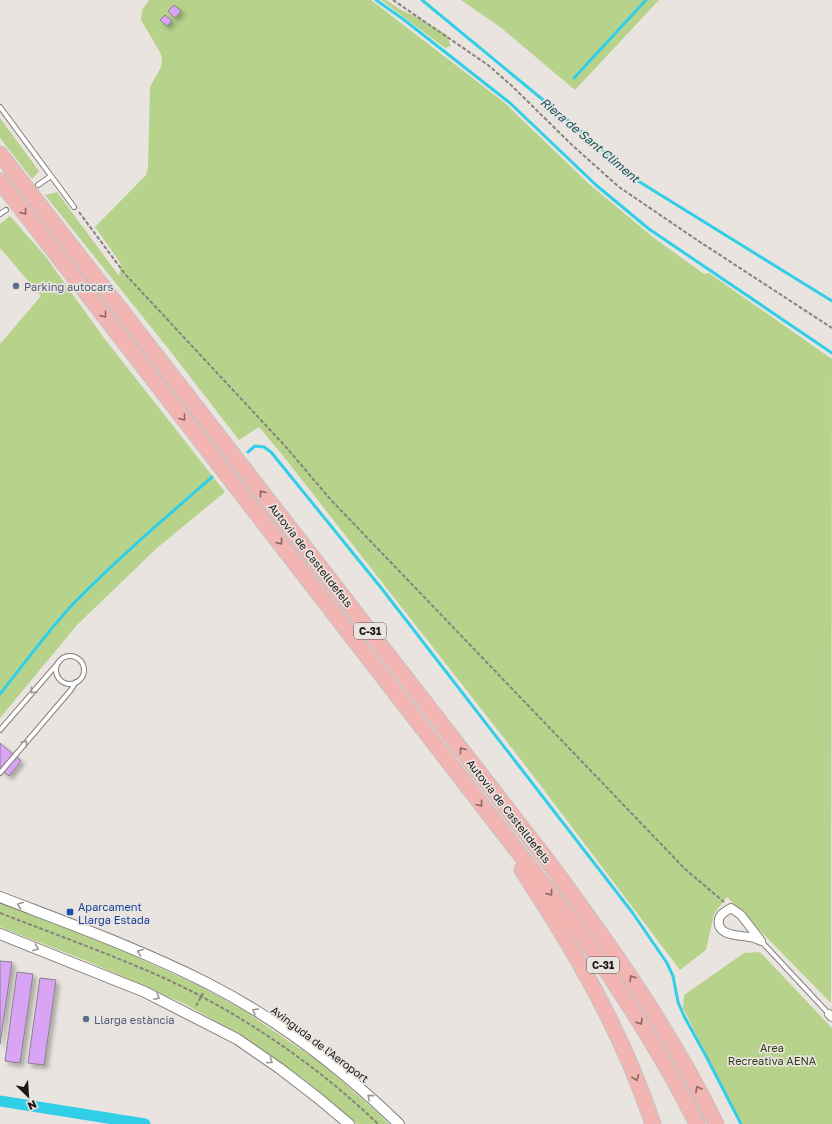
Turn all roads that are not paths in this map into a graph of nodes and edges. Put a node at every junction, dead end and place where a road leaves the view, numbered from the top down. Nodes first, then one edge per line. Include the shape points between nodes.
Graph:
1 (0, 107) edge
2 (0, 154) edge
3 (51, 176) junction
4 (0, 181) edge
5 (38, 185) dead end
6 (74, 207) road end
7 (6, 210) dead end
8 (0, 214) edge
9 (59, 662) junction
10 (76, 682) junction
11 (0, 730) edge
12 (0, 773) edge
13 (491, 818) junction
14 (0, 897) edge
15 (0, 934) edge
16 (761, 941) junction
17 (831, 1015) edge
18 (349, 1124) edge
19 (399, 1124) edge
20 (654, 1124) edge
21 (697, 1124) edge
22 (716, 1124) edge

1 - 3 lane
22 -> 2 highway, Autovia de Castelldefels / C-31 via 655,1013 550,864
3 - 5 lane
3 - 6 lane
4 -> 13 highway, Autovia de Castelldefels / C-31
7 - 8 lane
9 - 10 lane via 56,671 59,679 68,684
9 - 10 lane via 69,656 81,662 83,674
9 -> 11 lane
12 -> 10 lane
13 -> 20 highway via 568,943 609,1016
13 -> 21 highway, Autovia de Castelldefels / C-31 via 577,928 610,975 671,1073
19 -> 14 street, Avinguda de l'Aeroport via 343,1073 300,1041 261,1014 208,983 112,940
15 -> 18 street via 145,992 237,1039 279,1068
16 - 16 street via 741,915 731,908 721,915 720,928 725,933
16 - 17 lane

